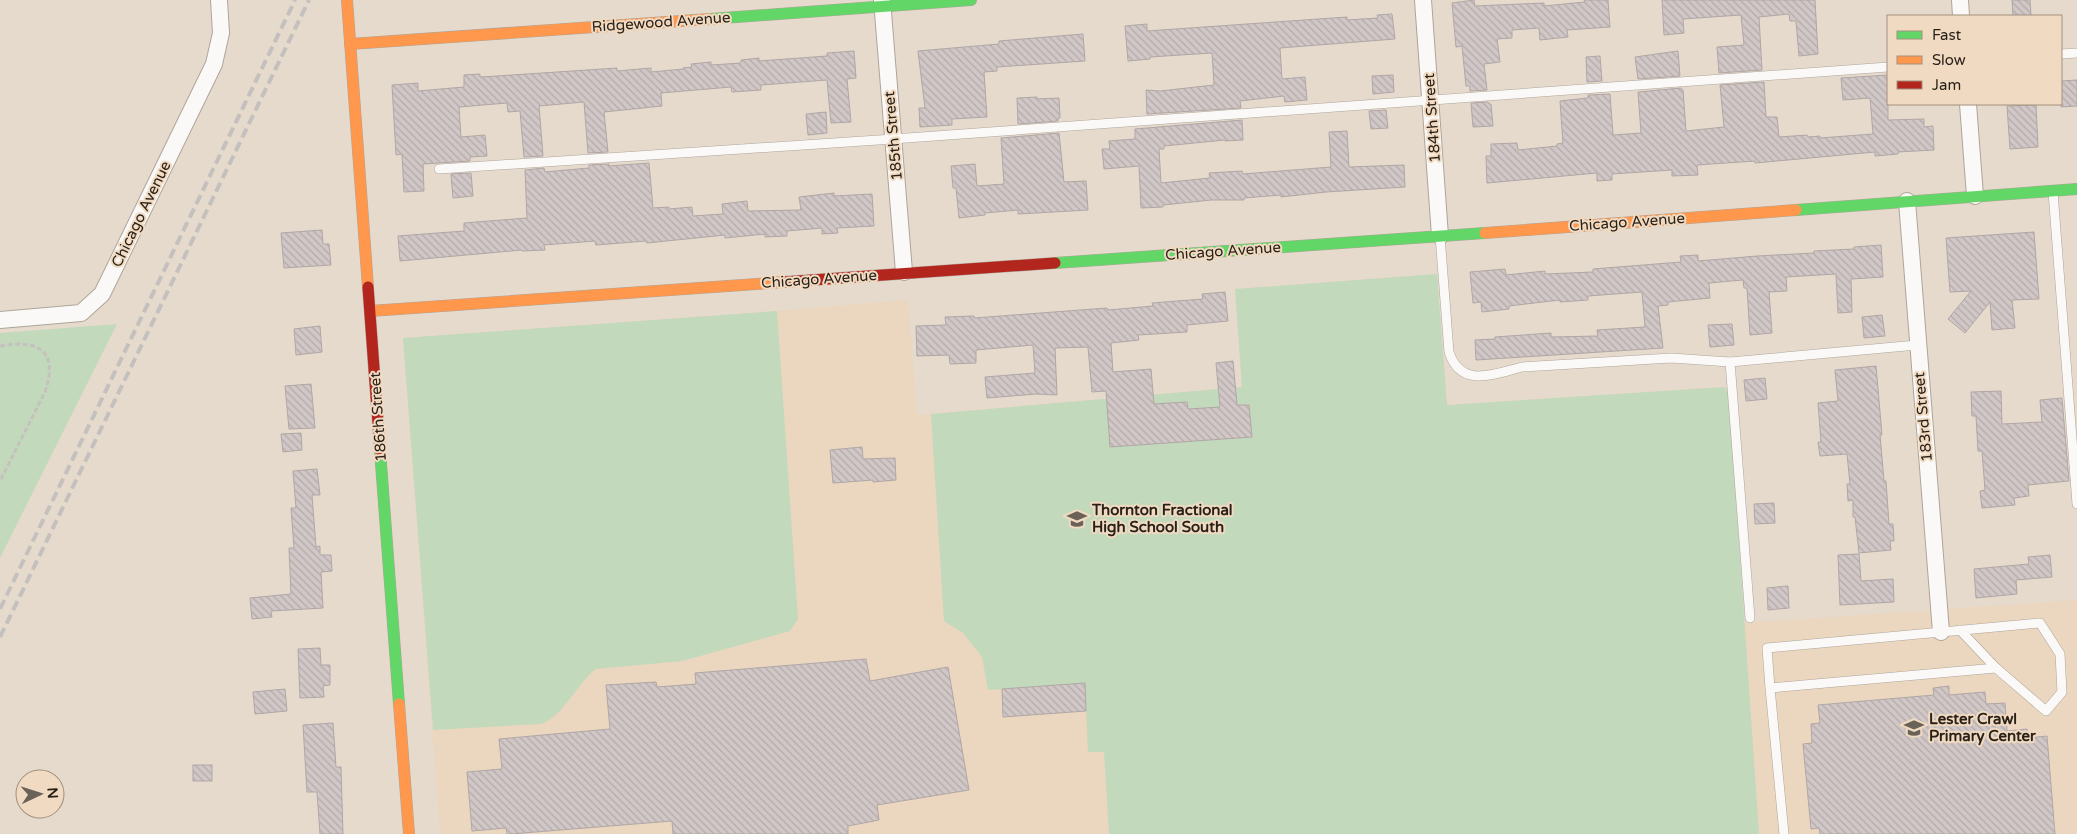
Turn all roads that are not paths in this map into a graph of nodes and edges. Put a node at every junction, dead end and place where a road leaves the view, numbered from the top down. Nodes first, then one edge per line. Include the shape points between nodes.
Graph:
1 (218, 0) edge
2 (347, 0) edge
3 (971, 0) edge
4 (1423, 0) edge
5 (1960, 0) edge
6 (882, 3) edge
7 (1961, 15) edge
8 (350, 44) junction
9 (2077, 53) edge
10 (2062, 54) edge
11 (1887, 67) edge
12 (1430, 101) junction
13 (1968, 105) edge
14 (893, 139) junction
15 (439, 169) dead end
16 (2077, 189) edge
17 (2053, 190) junction
18 (1976, 196) junction
19 (1907, 201) junction
20 (1440, 236) junction
21 (904, 272) junction
22 (370, 311) junction
23 (0, 320) edge
24 (1917, 345) junction
25 (1730, 362) junction
26 (2077, 504) edge
27 (1750, 618) dead end
28 (1960, 630) junction
29 (1941, 632) junction
30 (1996, 668) junction
31 (1770, 688) junction
32 (409, 834) edge
33 (1784, 834) edge

1 - 23 street, Chicago Avenue via 221,33 214,64 102,294 81,314
2 - 8 street, 186th Street
3 - 6 street, Ridgewood Avenue
4 - 12 street, 184th Street
5 - 7 street
6 - 8 street, Ridgewood Avenue
6 - 14 street, 185th Street
8 - 22 street, 186th Street
9 - 10 lane
11 - 12 lane
12 - 14 lane
12 - 20 street, 184th Street
13 - 18 street
14 - 15 lane
14 - 21 street, 185th Street
16 - 17 street, Chicago Avenue
17 - 18 street, Chicago Avenue
17 - 26 lane
18 - 19 street, Chicago Avenue
19 - 20 street, Chicago Avenue
19 - 24 street, 183rd Street
20 - 21 street, Chicago Avenue
20 - 25 lane via 1449,352 1452,362 1466,375 1500,374 1522,367 1671,358
21 - 22 street, Chicago Avenue
22 - 32 street, 186th Street
24 - 25 lane
24 - 29 street, 183rd Street
25 - 27 lane
28 - 29 lane
28 - 30 lane
28 - 30 lane via 2040,623 2060,654 2062,692 2046,711
29 - 31 lane via 1767,648
30 - 31 lane
31 - 33 lane

